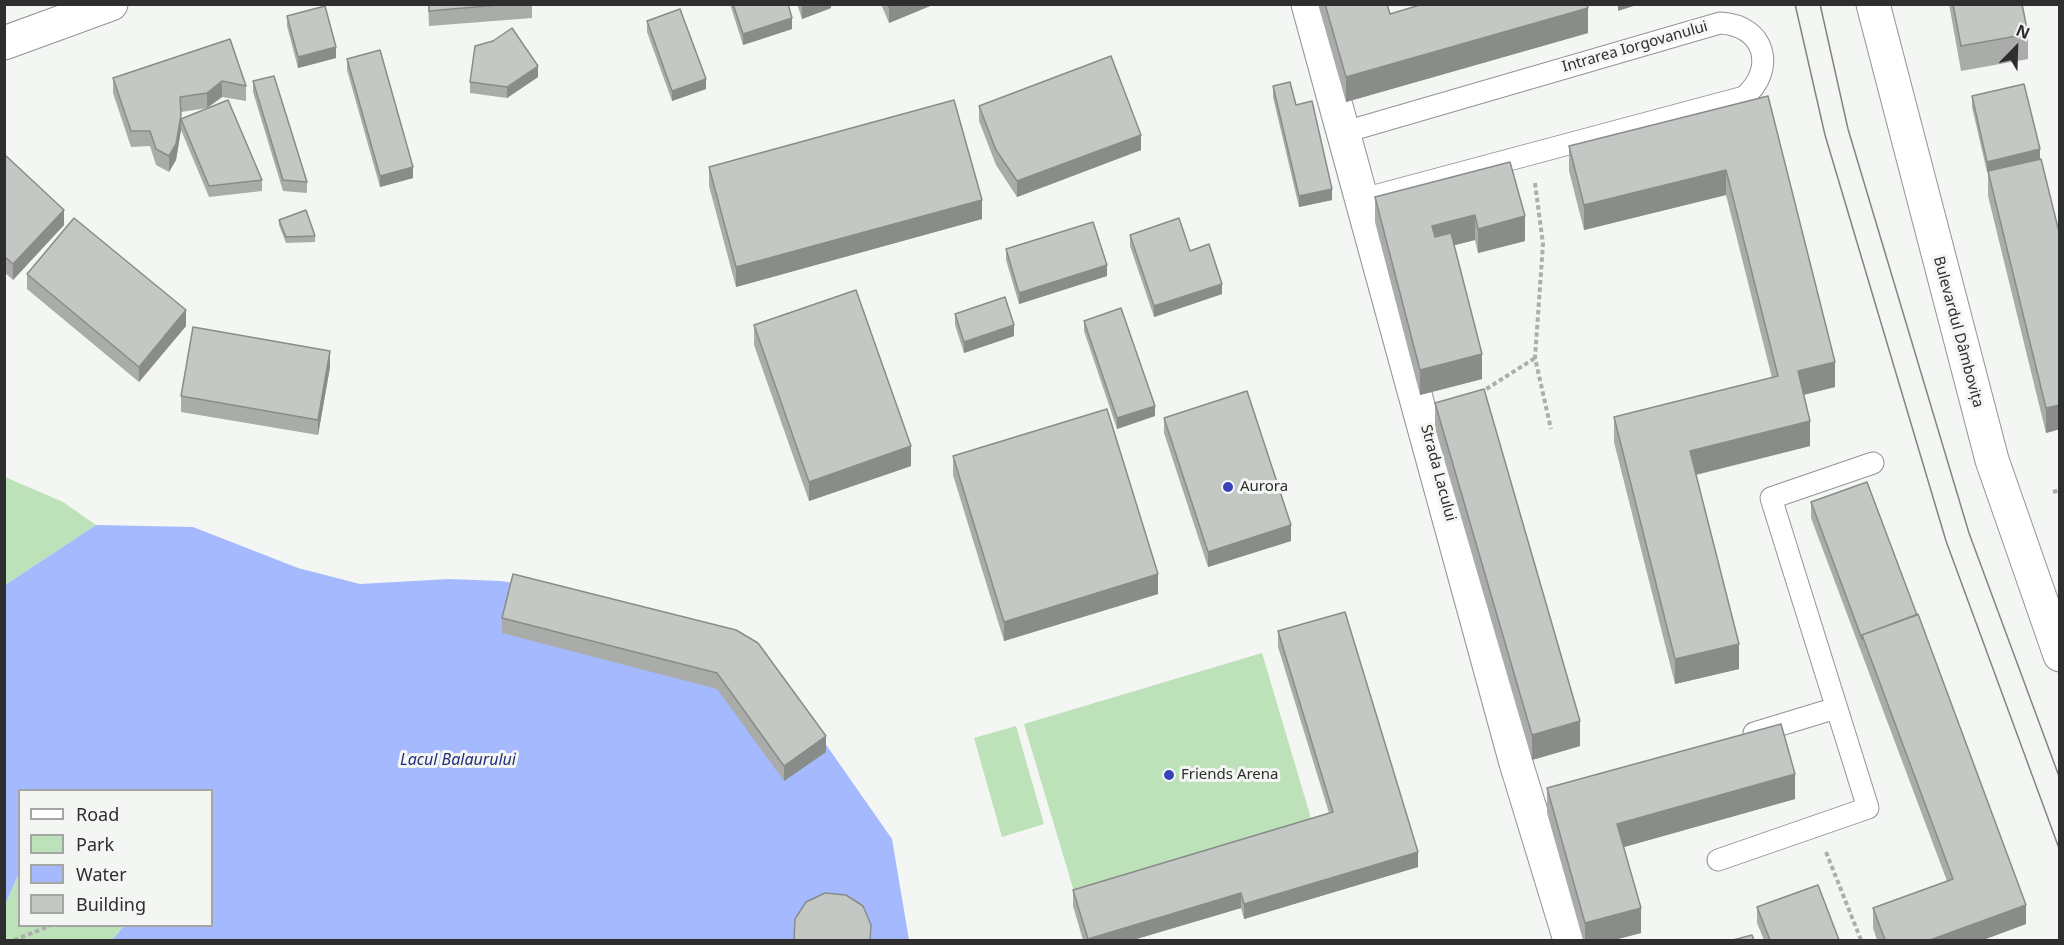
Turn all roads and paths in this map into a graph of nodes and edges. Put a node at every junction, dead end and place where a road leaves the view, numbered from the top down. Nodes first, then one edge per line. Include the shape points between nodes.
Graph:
1 (111, 4) edge
2 (1308, 4) edge
3 (1873, 4) edge
4 (4, 43) edge
5 (1345, 132) junction
6 (1531, 154) junction
7 (1363, 199) junction
8 (1535, 358) junction
9 (1473, 395) edge
10 (1551, 429) dead end
11 (1873, 463) dead end
12 (2060, 490) edge
13 (2053, 492) dead end
14 (2060, 655) edge
15 (1836, 708) junction
16 (1738, 738) edge
17 (1816, 826) junction
18 (1718, 860) dead end
19 (47, 927) edge
20 (14, 940) edge
21 (1570, 940) edge
22 (1861, 940) edge

1 - 4 street
2 - 5 street, Strada Lacului
3 - 14 street, Bulevardul Dâmbovița via 1992,460
5 - 6 lane, Intrarea Iorgovanului via 1720,23 1732,23 1750,33 1763,52 1763,73 1744,98
5 - 7 street, Strada Lacului
6 - 7 lane, Intrarea Iorgovanului
6 - 8 path via 1543,244
7 - 21 street, Strada Lacului via 1516,763 1540,798
8 - 9 path via 1483,393
8 - 10 path
11 - 15 lane via 1771,498
12 - 13 path
15 - 16 lane
15 - 17 lane via 1868,808
17 - 18 lane
17 - 22 path
19 - 20 path

